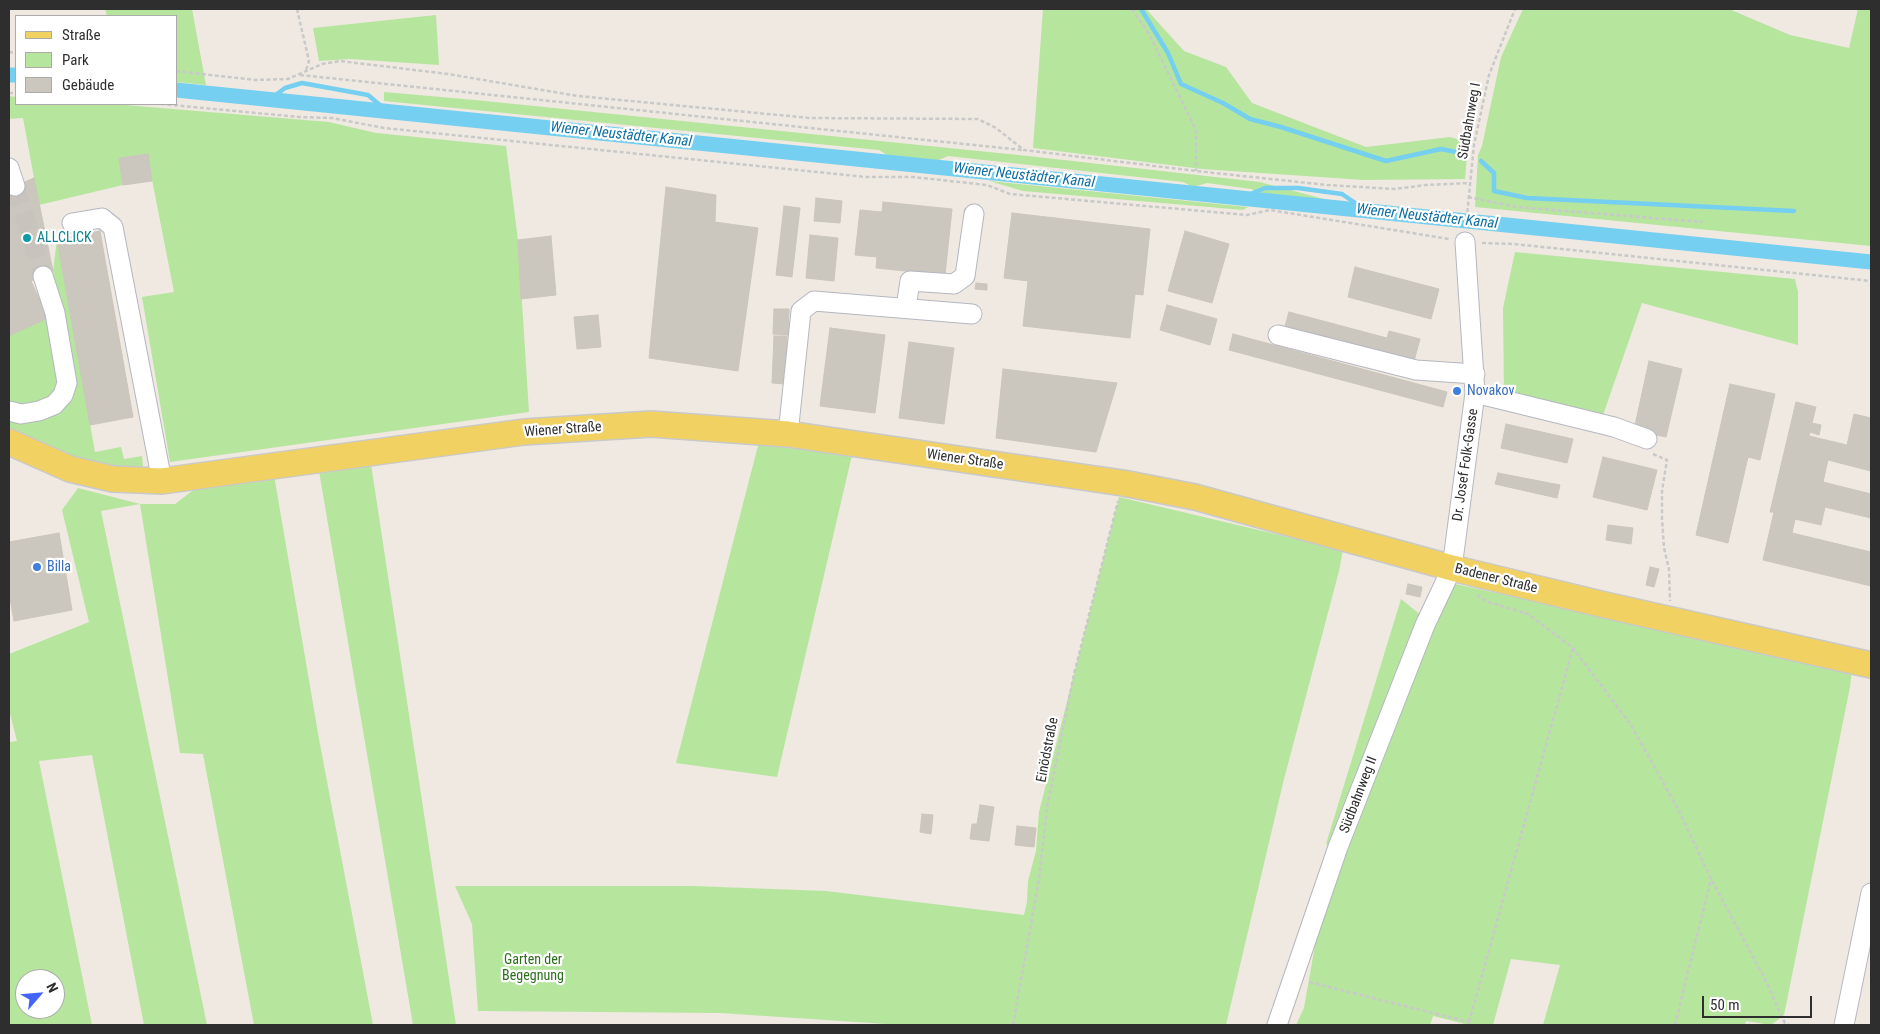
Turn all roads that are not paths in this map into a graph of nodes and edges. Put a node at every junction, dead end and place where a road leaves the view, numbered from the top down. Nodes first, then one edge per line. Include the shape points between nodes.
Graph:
1 (9, 168) edge
2 (14, 186) tunnel mouth
3 (974, 214) dead end
4 (72, 223) dead end
5 (1465, 242) road end
6 (43, 276) tunnel mouth
7 (906, 308) junction
8 (972, 314) dead end
9 (1278, 335) dead end
10 (1476, 384) junction
11 (9, 411) edge
12 (788, 434) junction
13 (1647, 439) road end
14 (9, 442) edge
15 (162, 480) junction
16 (1123, 483) joint
17 (1452, 568) junction
18 (1871, 665) edge
19 (1871, 893) edge
20 (1277, 1025) edge
21 (1844, 1025) edge

1 - 2 street
3 - 7 street via 965,276 954,284 910,282
4 - 15 street via 102,218 114,227
5 - 10 street, Dr. Josef Folk-Gasse
6 - 11 street via 55,313 67,384 63,396 54,405 21,414
7 - 8 street
7 - 12 street via 814,301 801,311
9 - 10 street
10 - 13 street
10 - 17 street, Dr. Josef Folk-Gasse
12 - 15 main road, Wiener Straße via 651,424 524,432
12 - 16 main road, Wiener Straße
14 - 15 main road, Wiener Straße via 70,469 113,479
16 - 17 main road, Badener Straße via 1195,497
17 - 18 main road, Badener Straße
17 - 20 street, Südbahnweg II via 1425,625 1349,820
19 - 21 street

